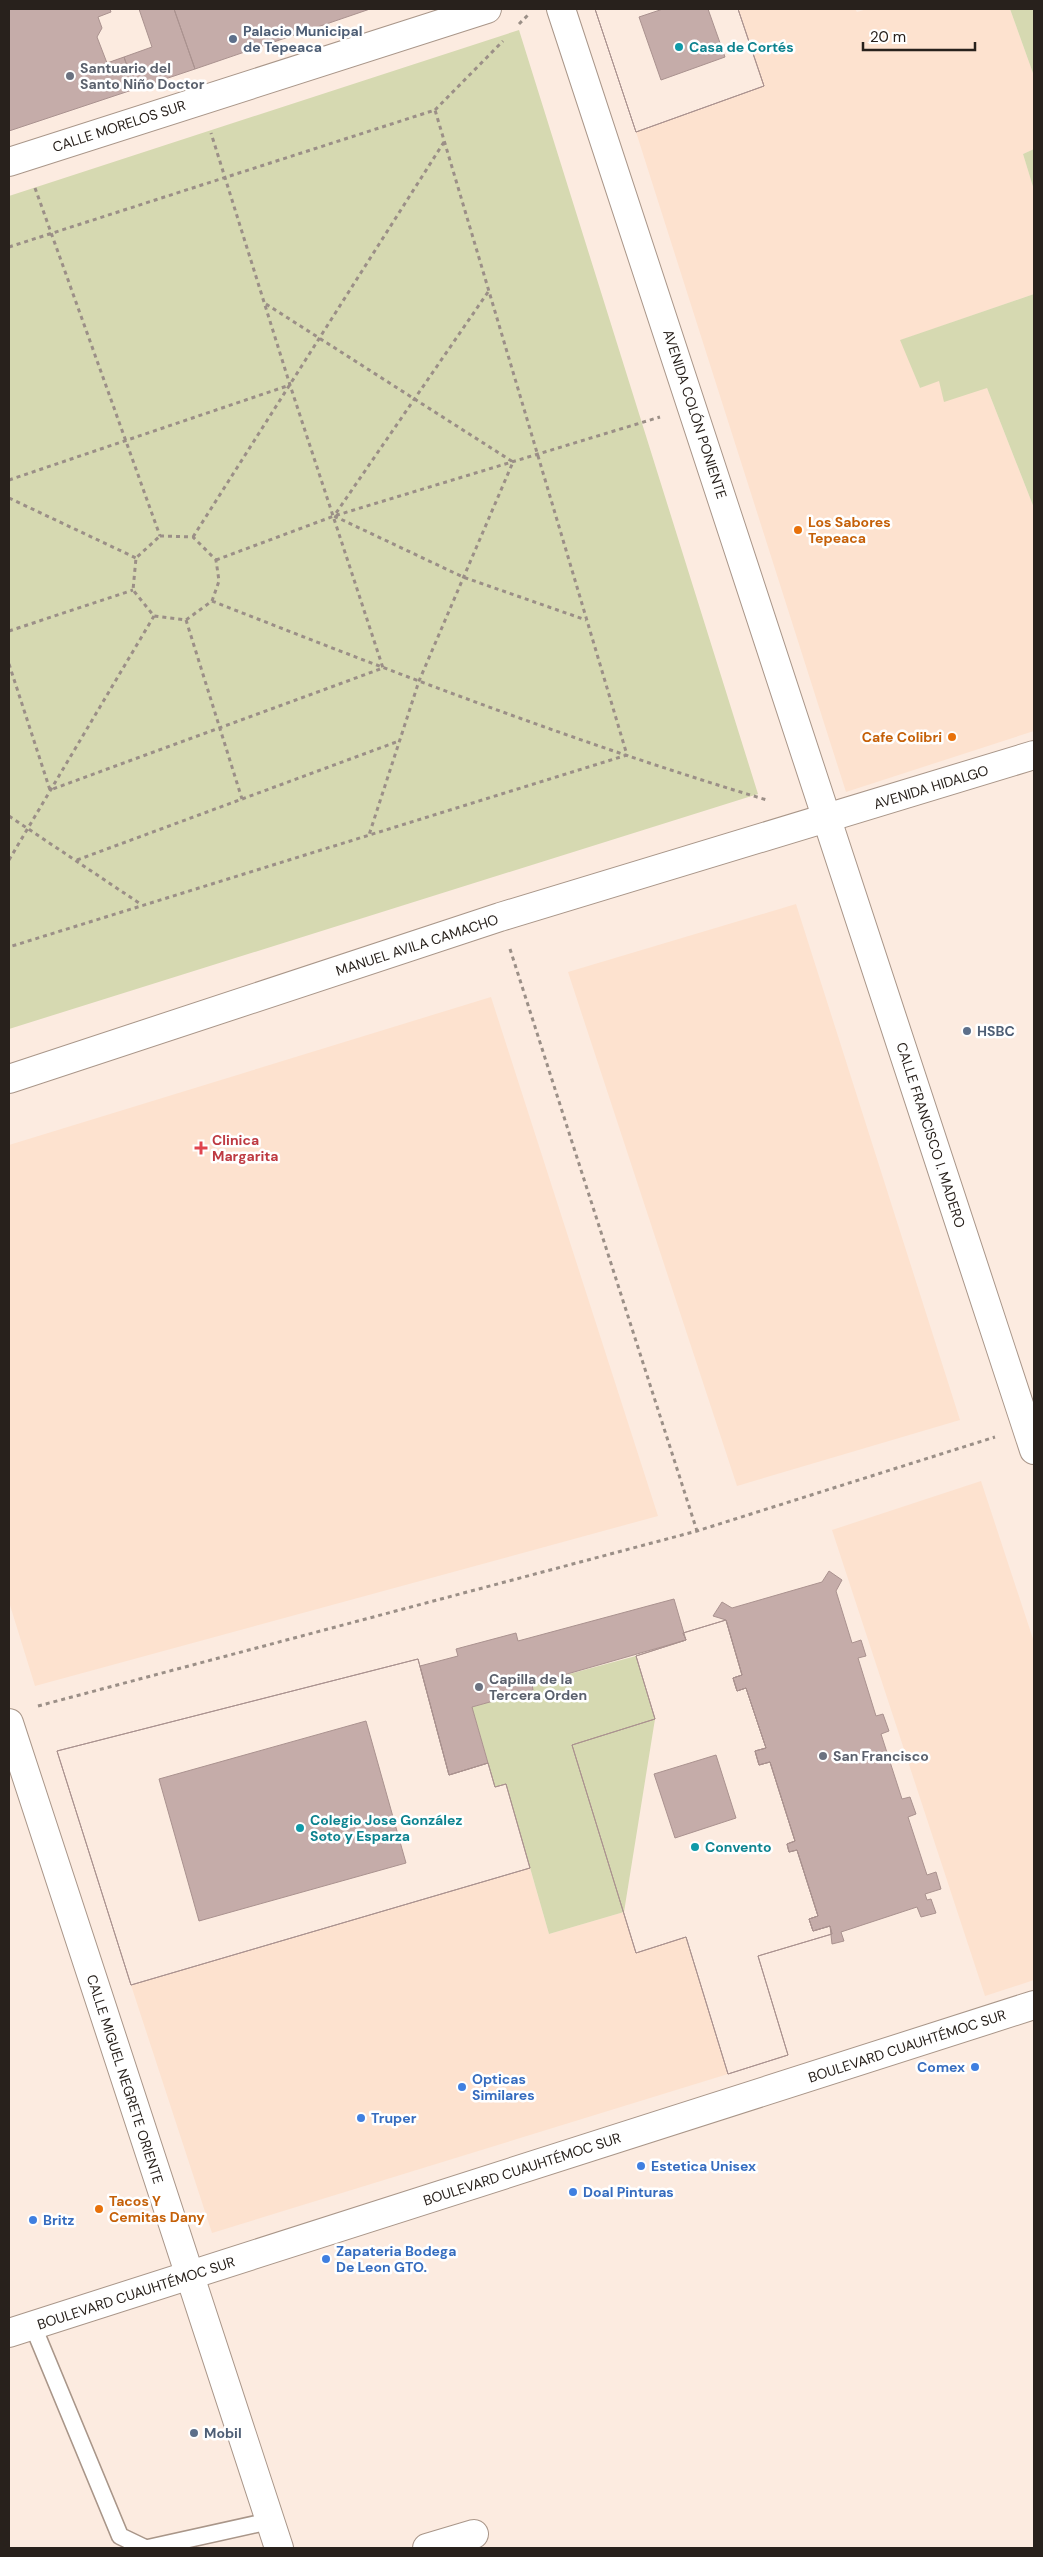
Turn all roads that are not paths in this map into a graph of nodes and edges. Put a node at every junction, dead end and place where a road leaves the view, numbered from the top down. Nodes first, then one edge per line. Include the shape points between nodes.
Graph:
1 (487, 9) edge
2 (561, 9) edge
3 (16, 159) edge
4 (1034, 756) edge
5 (828, 819) junction
6 (9, 1079) edge
7 (1030, 1439) edge
8 (9, 1723) edge
9 (1034, 2005) edge
10 (190, 2276) junction
11 (21, 2330) edge
12 (270, 2520) junction
13 (474, 2534) dead end
14 (146, 2548) edge
15 (279, 2548) edge
16 (427, 2548) edge

1 - 3 street, CALLE MORELOS SUR
2 - 5 street, AVENIDA COLÓN PONIENTE
4 - 5 street, AVENIDA HIDALGO
5 - 6 street, MANUEL AVILA CAMACHO via 500,917
5 - 7 street, CALLE FRANCISCO I. MADERO
8 - 10 street, CALLE MIGUEL NEGRETE ORIENTE
9 - 10 street, BOULEVARD CUAUHTÉMOC SUR
10 - 11 street, BOULEVARD CUAUHTÉMOC SUR
10 - 12 street, CALLE MIGUEL NEGRETE ORIENTE
11 - 14 lane via 120,2536
12 - 14 lane
12 - 15 street, CALLE MIGUEL NEGRETE ORIENTE
13 - 16 street

